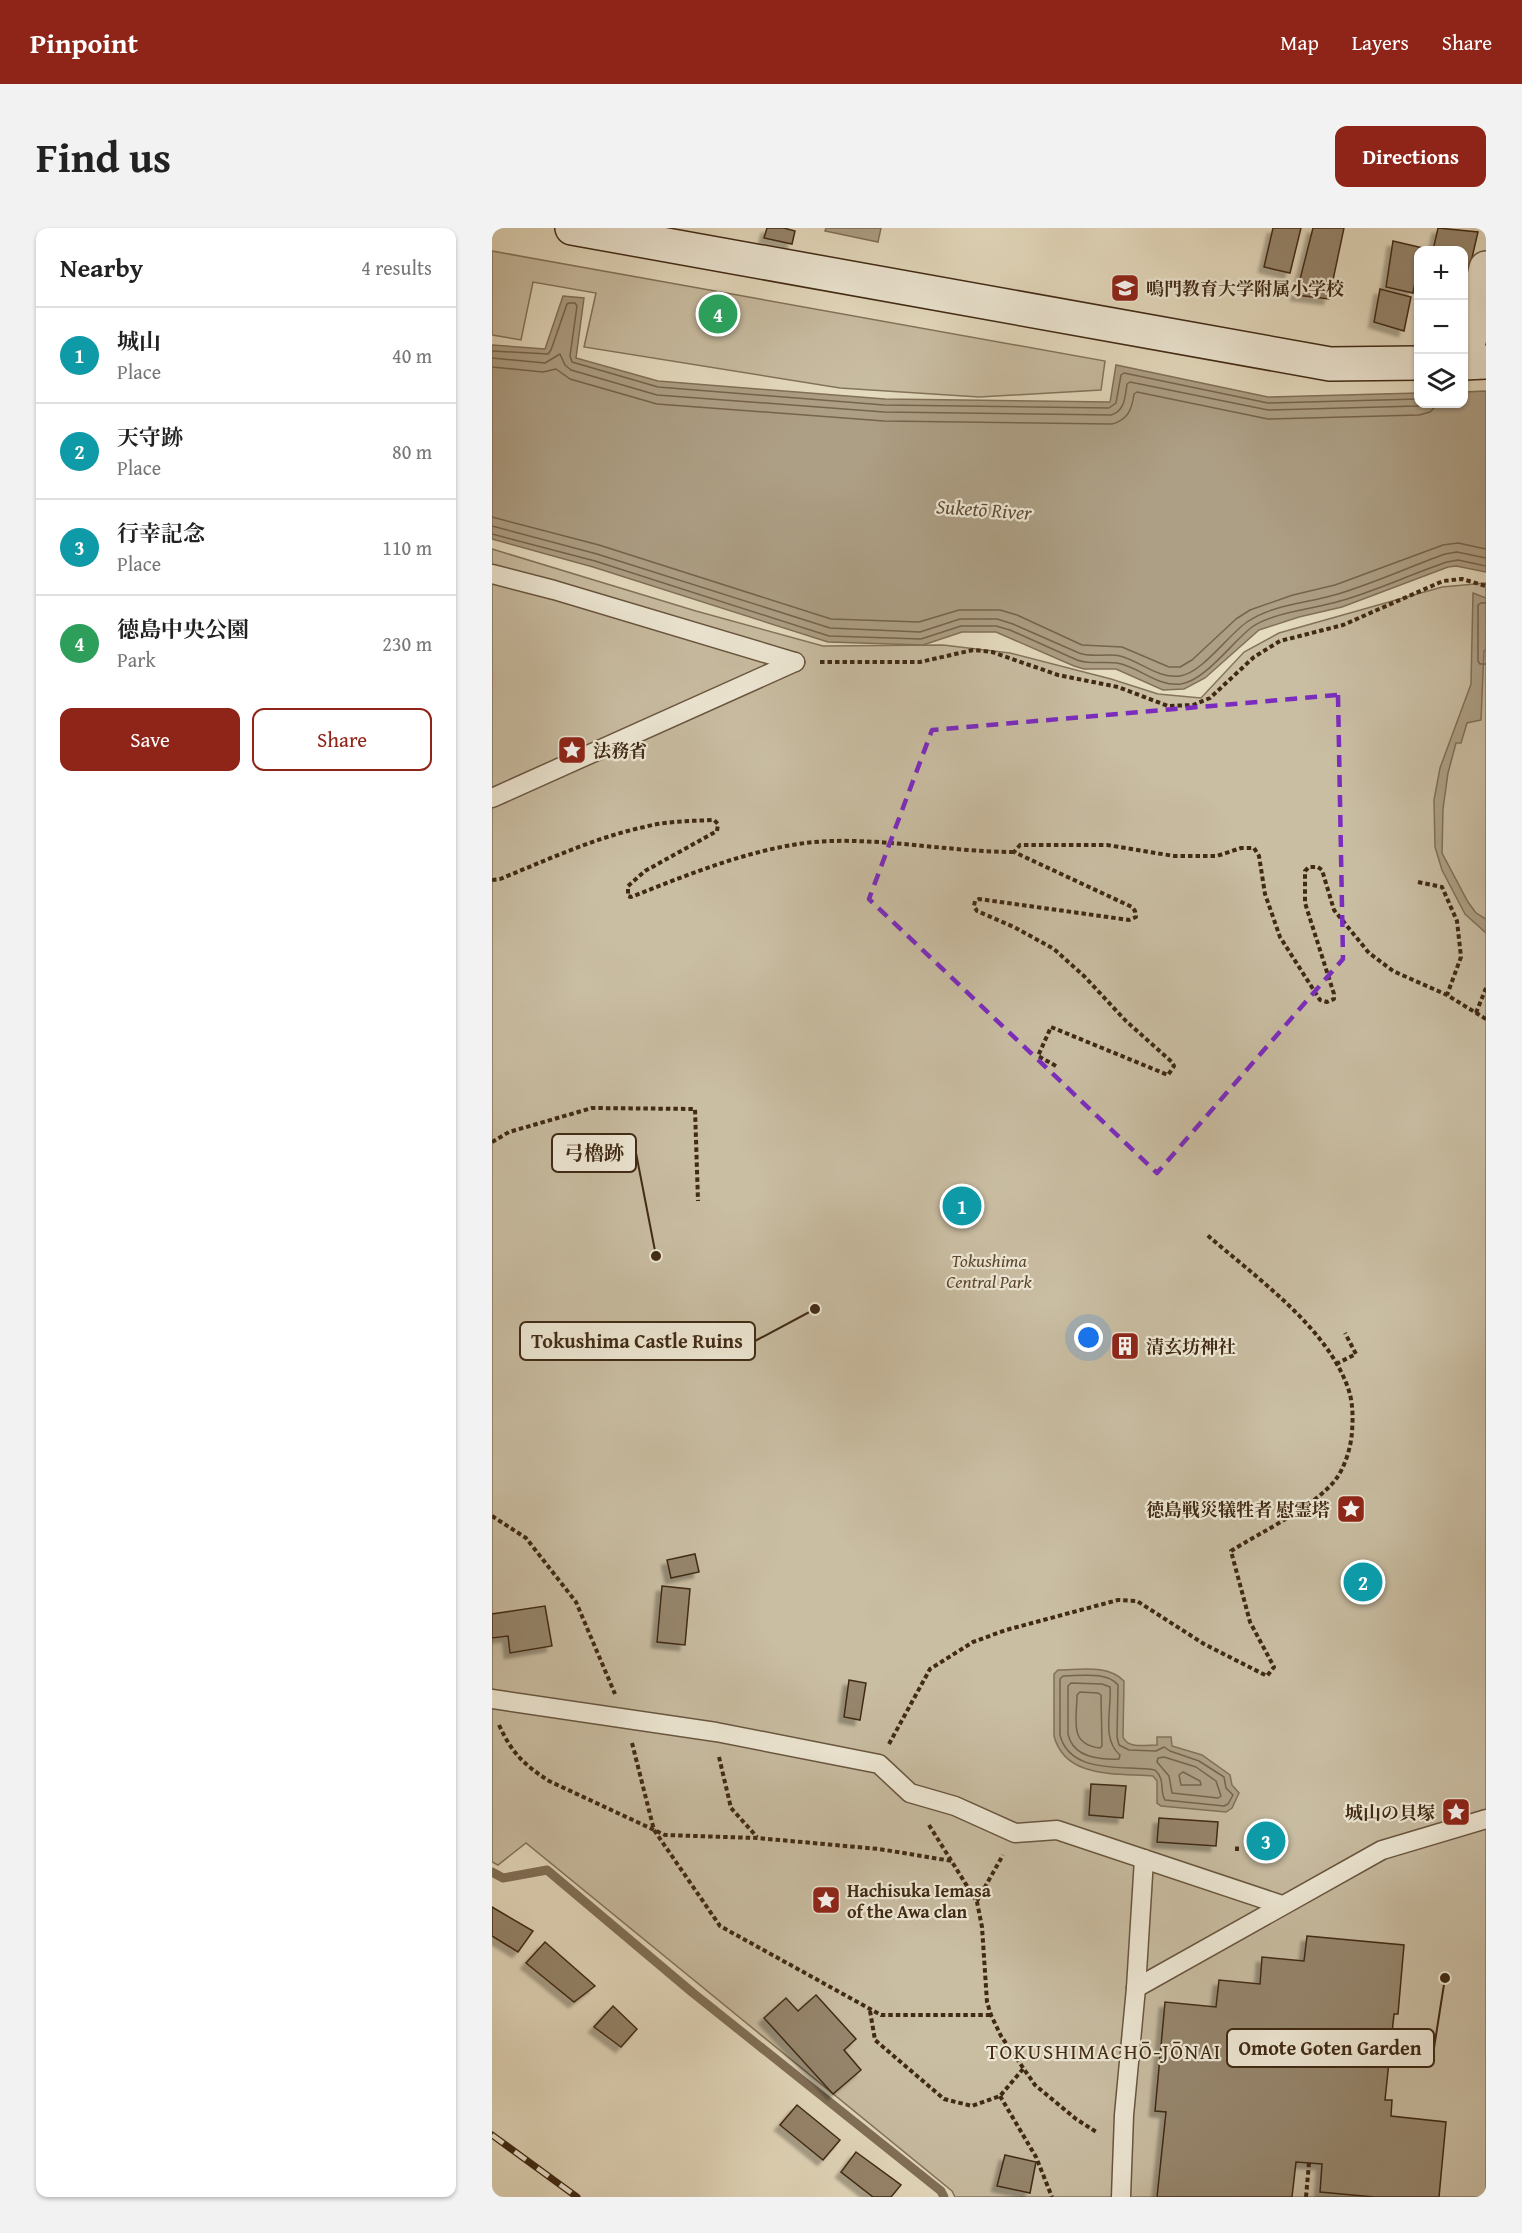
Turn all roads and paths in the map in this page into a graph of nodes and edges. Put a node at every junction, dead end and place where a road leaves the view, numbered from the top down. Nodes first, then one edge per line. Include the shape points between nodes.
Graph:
1 (579, 228) edge
2 (1486, 268) edge
3 (1471, 362) edge
4 (1414, 363) edge
5 (492, 574) edge
6 (1486, 586) edge
7 (795, 662) junction
8 (492, 798) edge
9 (1014, 852) junction
10 (492, 880) edge
11 (1418, 882) dead end
12 (1486, 988) edge
13 (1447, 995) junction
14 (1476, 1013) junction
15 (1486, 1019) edge
16 (1056, 1066) dead end
17 (492, 1142) edge
18 (698, 1201) dead end
19 (1206, 1234) dead end
20 (1345, 1333) dead end
21 (1336, 1364) junction
22 (492, 1516) edge
23 (494, 1700) edge
24 (625, 1718) junction
25 (716, 1732) junction
26 (879, 1764) junction
27 (910, 1793) junction
28 (1486, 1819) edge
29 (654, 1830) junction
30 (1016, 1833) junction
31 (757, 1838) junction
32 (1237, 1844) dead end
33 (1237, 1851) dead end
34 (1144, 1859) junction
35 (952, 1861) junction
36 (977, 1902) junction
37 (1282, 1905) junction
38 (1136, 1988) junction
39 (870, 2010) junction
40 (991, 2015) junction
41 (1023, 2069) junction
42 (1000, 2096) junction
43 (1122, 2148) junction
44 (1309, 2163) dead end
45 (1052, 2197) edge
46 (1121, 2197) edge
47 (1306, 2197) edge

1 - 4 street via 1330,364
2 - 3 street
5 - 7 lane
6 - 7 path via 1462,579 1443,581 1343,625 1280,640 1254,657 1210,698 1193,705 1168,706 1118,687 1058,675 992,652 973,650 920,662
7 - 8 lane
9 - 10 path via 846,841 805,843 766,850 628,896 628,886 645,871 717,831 714,820 683,821 632,830
9 - 13 path via 1020,845 1107,845 1174,856 1217,856 1254,848 1280,937 1320,1000 1327,1002 1334,999 1334,994 1305,903 1305,871 1318,867 1334,910 1369,953 1393,971
9 - 16 path via 1132,908 1136,917 1129,920 980,899 975,901 977,911 1054,949 1174,1066 1168,1076 1051,1027 1038,1056
11 - 13 path via 1442,887 1457,921 1461,957
12 - 14 path
13 - 14 path
14 - 15 path
17 - 18 path via 509,1132 592,1108 695,1109
19 - 21 path via 1307,1322
20 - 21 path via 1356,1354
21 - 26 path via 1349,1391 1353,1413 1351,1445 1337,1478 1313,1501 1231,1551 1250,1622 1274,1667 1267,1676 1204,1644 1137,1601 1118,1600 973,1642 930,1669
22 - 24 path via 526,1538 576,1602
23 - 24 lane
23 - 29 path via 498,1723 509,1746 532,1770
24 - 25 lane
24 - 29 path
25 - 26 lane
25 - 31 path via 731,1808
26 - 27 lane
27 - 30 lane via 955,1806
27 - 35 path
28 - 37 lane via 1382,1850
29 - 31 path via 665,1834
29 - 39 path via 720,1926
30 - 34 lane via 1057,1830
30 - 36 path
31 - 35 path via 879,1849
32 - 33 path
34 - 37 lane
34 - 38 lane
35 - 36 path
36 - 40 path
37 - 38 lane
38 - 43 lane
39 - 40 path via 881,2015
39 - 42 path via 875,2040 944,2099 972,2106
40 - 41 path
41 - 42 path
41 - 43 path via 1035,2085 1068,2112
42 - 45 path via 1036,2157
43 - 46 lane
44 - 47 path

